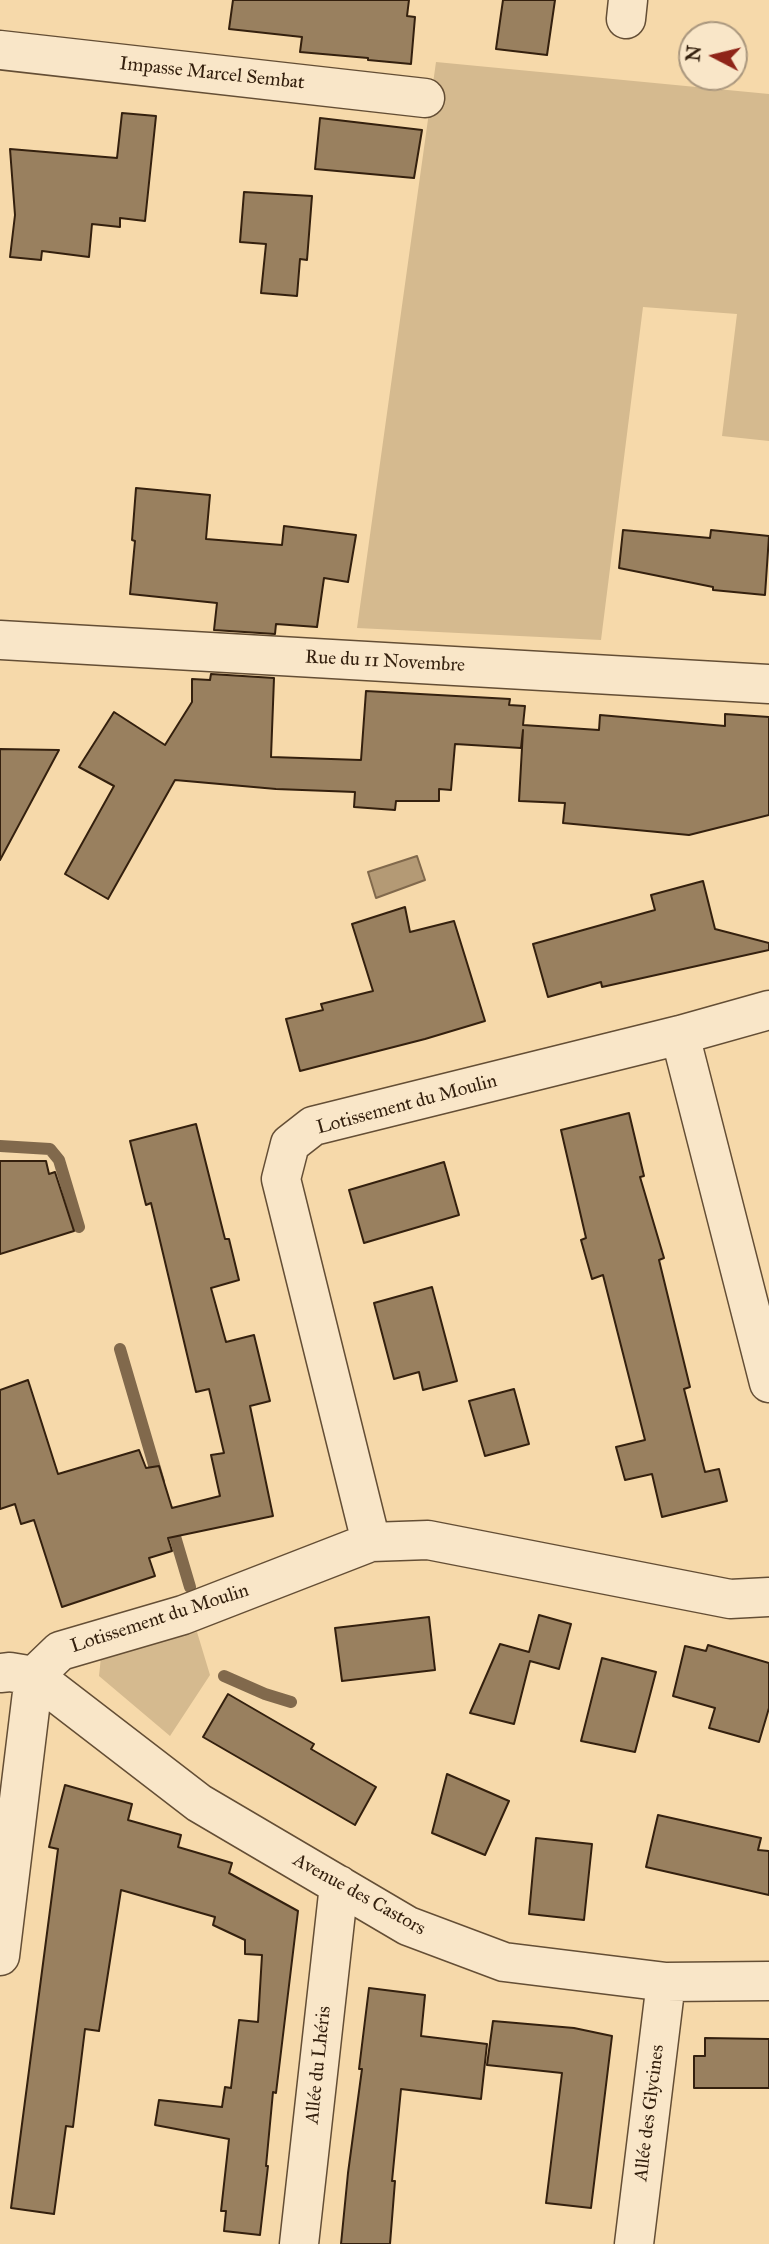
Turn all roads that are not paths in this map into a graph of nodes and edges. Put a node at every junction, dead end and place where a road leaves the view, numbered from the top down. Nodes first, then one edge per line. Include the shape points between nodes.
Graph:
1 (0, 50) edge
2 (425, 98) dead end
3 (0, 639) edge
4 (769, 684) edge
5 (769, 1010) edge
6 (680, 1035) junction
7 (769, 1383) edge
8 (371, 1542) junction
9 (769, 1597) edge
10 (11, 1668) edge
11 (339, 1885) junction
12 (0, 1956) edge
13 (769, 1981) edge
14 (666, 1982) junction
15 (299, 2244) edge
16 (634, 2244) edge

1 - 2 street, Impasse Marcel Sembat
3 - 4 street, Rue du 11 Novembre
5 - 6 street, Lotissement du Moulin
6 - 7 street
6 - 8 street, Lotissement du Moulin via 313,1126 290,1144 281,1179
8 - 9 street, Lotissement du Moulin via 428,1540 730,1599
8 - 10 street, Lotissement du Moulin via 183,1615
10 - 11 street, Avenue des Castors via 199,1803
10 - 12 street
11 - 14 street, Avenue des Castors via 408,1926 504,1962
11 - 15 street, Allée du Lhéris
13 - 14 street, Avenue des Castors
14 - 16 street, Allée des Glycines

